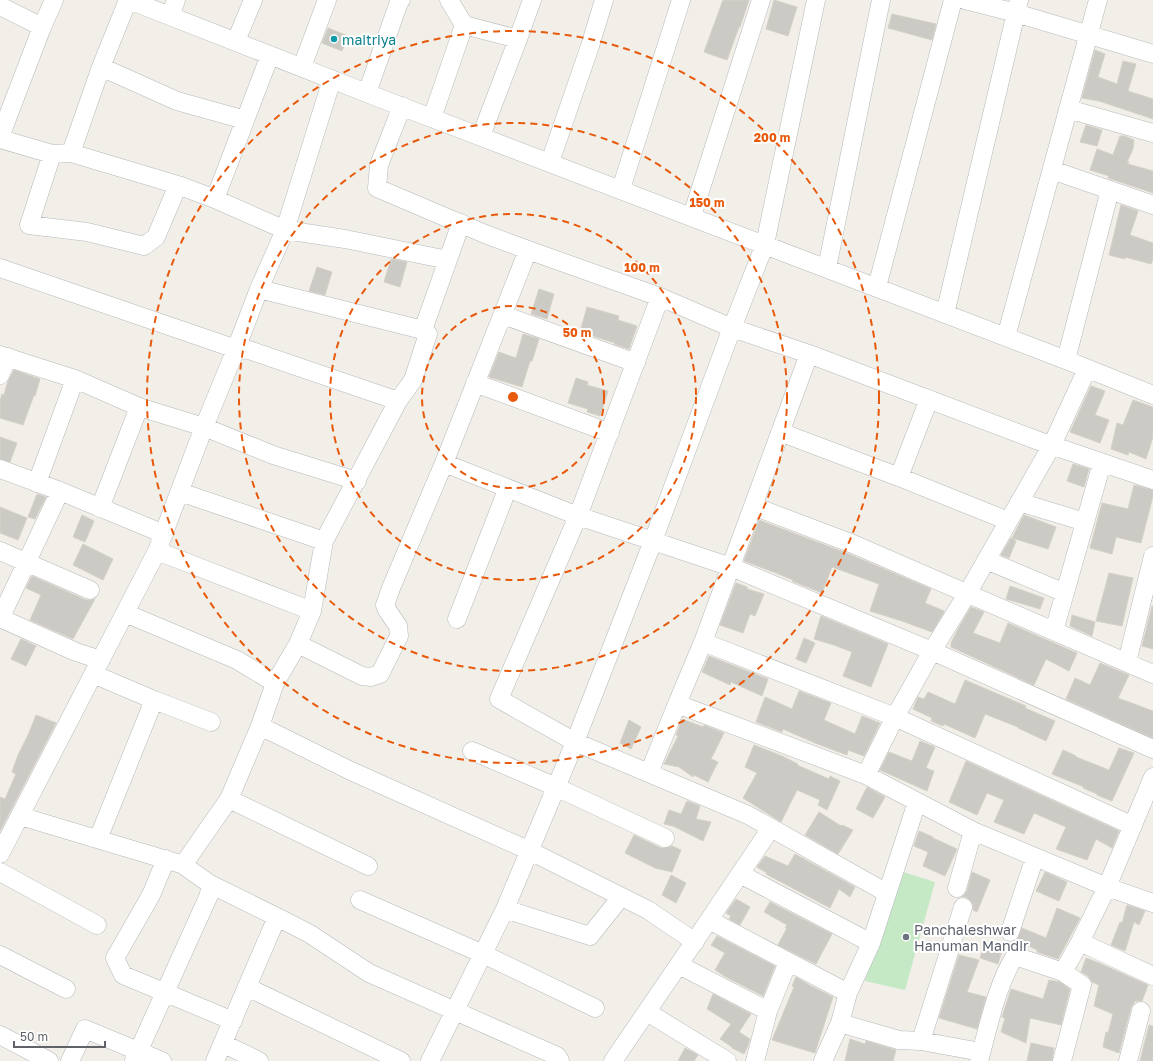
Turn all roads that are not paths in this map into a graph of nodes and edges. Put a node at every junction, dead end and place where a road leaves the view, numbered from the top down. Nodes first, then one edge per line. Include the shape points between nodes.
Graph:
1 (54, 0) edge
2 (128, 0) edge
3 (253, 0) edge
4 (327, 0) edge
5 (401, 0) edge
6 (449, 0) edge
7 (532, 0) edge
8 (604, 0) edge
9 (681, 0) edge
10 (761, 0) edge
11 (816, 0) edge
12 (881, 0) edge
13 (953, 0) edge
14 (965, 0) edge
15 (1098, 0) edge
16 (0, 6) edge
17 (1018, 7) edge
18 (173, 8) edge
19 (464, 25) junction
20 (42, 27) junction
21 (1088, 36) junction
22 (518, 39) junction
23 (236, 42) junction
24 (1153, 54) edge
25 (270, 55) junction
26 (101, 67) junction
27 (302, 68) junction
28 (332, 79) junction
29 (367, 93) junction
30 (402, 106) junction
31 (1068, 109) junction
32 (432, 118) junction
33 (245, 120) junction
34 (1153, 133) edge
35 (481, 136) junction
36 (0, 138) edge
37 (71, 153) junction
38 (52, 154) junction
39 (550, 162) junction
40 (1052, 170) junction
41 (178, 185) junction
42 (621, 190) junction
43 (1110, 190) junction
44 (215, 199) junction
45 (1153, 205) edge
46 (692, 216) junction
47 (461, 223) junction
48 (285, 230) junction
49 (765, 244) junction
50 (528, 250) junction
51 (448, 260) junction
52 (0, 268) edge
53 (827, 268) junction
54 (877, 287) junction
55 (260, 289) junction
56 (660, 297) junction
57 (945, 314) junction
58 (503, 315) junction
59 (732, 328) junction
60 (428, 334) dead end
61 (1006, 337) junction
62 (236, 349) junction
63 (808, 354) junction
64 (4, 356) edge
65 (1066, 360) junction
66 (636, 363) junction
67 (1087, 369) junction
68 (0, 375) edge
69 (75, 379) junction
70 (475, 383) junction
71 (1153, 395) edge
72 (929, 399) junction
73 (398, 401) junction
74 (139, 407) junction
75 (204, 427) junction
76 (780, 432) junction
77 (610, 433) junction
78 (1052, 445) junction
79 (444, 463) junction
80 (1102, 463) junction
81 (0, 469) edge
82 (899, 477) junction
83 (1153, 480) edge
84 (357, 481) junction
85 (37, 483) junction
86 (505, 487) junction
87 (60, 491) junction
88 (180, 492) junction
89 (1019, 502) junction
90 (753, 506) junction
91 (100, 508) junction
92 (578, 516) junction
93 (1008, 521) junction
94 (1085, 522) junction
95 (164, 534) junction
96 (324, 541) junction
97 (653, 541) junction
98 (0, 551) edge
99 (157, 551) junction
100 (1153, 556) edge
101 (986, 560) junction
102 (26, 563) junction
103 (731, 567) junction
104 (90, 590) dead end
105 (1065, 593) junction
106 (967, 594) junction
107 (312, 611) junction
108 (125, 613) junction
109 (0, 618) edge
110 (457, 619) dead end
111 (1054, 631) junction
112 (703, 642) junction
113 (298, 644) junction
114 (932, 651) junction
115 (1127, 662) junction
116 (97, 667) junction
117 (1153, 674) edge
118 (275, 683) junction
119 (154, 700) junction
120 (677, 704) junction
121 (895, 717) junction
122 (211, 722) dead end
123 (260, 726) junction
124 (575, 742) junction
125 (1153, 749) edge
126 (472, 751) dead end
127 (649, 773) junction
128 (866, 775) junction
129 (1153, 777) edge
130 (556, 787) junction
131 (229, 799) junction
132 (917, 802) junction
133 (20, 816) junction
134 (1133, 826) junction
135 (771, 828) junction
136 (973, 831) junction
137 (665, 838) dead end
138 (98, 839) junction
139 (530, 851) junction
140 (0, 854) edge
141 (1035, 857) junction
142 (166, 859) junction
143 (183, 865) junction
144 (368, 866) dead end
145 (0, 872) edge
146 (740, 874) junction
147 (210, 884) junction
148 (1107, 887) junction
149 (957, 888) dead end
150 (887, 893) junction
151 (621, 897) junction
152 (360, 900) dead end
153 (1153, 903) edge
154 (963, 908) dead end
155 (505, 909) junction
156 (277, 917) junction
157 (709, 920) junction
158 (97, 925) dead end
159 (1010, 932) dead end
160 (695, 942) junction
161 (1080, 942) junction
162 (871, 943) junction
163 (483, 954) junction
164 (0, 955) edge
165 (788, 962) junction
166 (679, 965) junction
167 (1063, 972) junction
168 (1153, 976) edge
169 (247, 987) junction
170 (66, 990) dead end
171 (165, 992) junction
172 (848, 993) junction
173 (595, 1008) dead end
174 (1141, 1011) dead end
175 (454, 1012) junction
176 (647, 1012) junction
177 (768, 1012) junction
178 (233, 1021) junction
179 (840, 1023) junction
180 (0, 1035) edge
181 (921, 1041) junction
182 (224, 1044) junction
183 (136, 1056) edge
184 (980, 1057) edge
185 (619, 1059) edge
186 (49, 1061) edge
187 (70, 1061) edge
188 (162, 1061) edge
189 (215, 1061) edge
190 (259, 1061) edge
191 (401, 1061) edge
192 (430, 1061) edge
193 (560, 1061) edge
194 (727, 1061) edge
195 (755, 1061) edge
196 (823, 1061) edge
197 (1062, 1061) edge
198 (1128, 1061) edge

1 - 20 street
2 - 18 street
2 - 26 street
3 - 23 street
4 - 27 street
5 - 29 street
6 - 19 street
7 - 22 street
8 - 39 street
9 - 42 street
10 - 46 street
11 - 49 street
12 - 53 street
13 - 54 street
14 - 17 street
15 - 21 street
16 - 20 street
17 - 21 street
17 - 57 street
18 - 23 street
19 - 22 street
19 - 32 street
20 - 36 street
21 - 24 street
21 - 31 street
22 - 35 street
23 - 25 street
25 - 27 street
25 - 33 street
26 - 33 street via 177,101
26 - 37 street
27 - 28 street
28 - 29 street
28 - 48 street
29 - 30 street
30 - 32 street
30 - 47 street via 379,165 376,188
31 - 34 street
31 - 40 street
32 - 35 street
33 - 44 street
35 - 39 street
36 - 38 street
37 - 38 street
37 - 41 street
38 - 41 street via 29,225 86,232 144,246 156,237
39 - 42 street
40 - 43 street
40 - 61 street
41 - 44 street
42 - 46 street
43 - 45 street
43 - 65 street
44 - 48 street
46 - 49 street
47 - 50 street
47 - 51 street
48 - 51 street via 345,239
48 - 55 street
49 - 53 street
49 - 59 street
50 - 56 street
50 - 58 street
51 - 55 street via 423,330
52 - 62 street
53 - 54 street
54 - 57 street
55 - 62 street
56 - 59 street
56 - 66 street
57 - 61 street
58 - 66 street
58 - 70 street
59 - 63 street
59 - 97 street
60 - 73 street via 413,380
61 - 65 street
62 - 73 street via 249,350
62 - 75 street
63 - 72 street
63 - 76 street
64 - 68 street
64 - 69 street
65 - 67 street
66 - 77 street
67 - 71 street
67 - 78 street
69 - 74 street
69 - 85 street
70 - 77 street
70 - 79 street
72 - 78 street
72 - 82 street
73 - 84 street
74 - 75 street
74 - 91 street
75 - 84 street via 273,456
75 - 88 street
76 - 82 street
76 - 90 street
77 - 92 street
78 - 80 street
78 - 89 street
79 - 86 street
79 - 113 street via 385,605 398,626 399,636 380,674 362,676
80 - 83 street
80 - 94 street
81 - 85 street
82 - 93 street
84 - 96 street
85 - 87 street
86 - 92 street
86 - 110 street via 507,490
87 - 91 street
87 - 102 street
88 - 95 street
88 - 96 street
89 - 93 street
89 - 94 street
90 - 103 street
90 - 106 street via 853,544
91 - 95 street
92 - 97 street
92 - 124 street via 499,699
93 - 101 street
94 - 105 street
95 - 99 street
96 - 107 street
97 - 103 street
97 - 124 street
98 - 102 street
99 - 107 street
99 - 108 street
100 - 115 street
101 - 105 street
101 - 106 street
102 - 104 street
102 - 109 street
103 - 112 street
103 - 114 street
105 - 111 street
106 - 111 street
106 - 114 street
107 - 113 street
108 - 116 street
108 - 118 street via 237,660
109 - 116 street via 76,652
111 - 115 street
112 - 120 street
112 - 121 street
113 - 118 street
114 - 121 street
114 - 125 street
115 - 117 street
116 - 119 street
116 - 133 street
118 - 123 street
119 - 122 street
119 - 138 street
120 - 127 street
120 - 128 street
121 - 128 street
121 - 134 street
123 - 131 street
123 - 139 street via 351,771
124 - 127 street
124 - 130 street
126 - 130 street
127 - 135 street via 748,815
128 - 132 street
129 - 134 street
130 - 137 street
130 - 139 street
131 - 143 street
131 - 144 street
132 - 136 street
132 - 150 street
133 - 138 street
133 - 140 street
134 - 148 street
135 - 146 street
135 - 150 street
136 - 141 street
136 - 149 street
138 - 142 street
139 - 151 street
139 - 155 street
141 - 148 street
141 - 159 street
142 - 143 street
142 - 171 street via 151,896 115,958 123,975
143 - 147 street
145 - 158 street
146 - 157 street
146 - 162 street
147 - 156 street
147 - 171 street via 209,895
148 - 153 street
148 - 161 street
150 - 162 street
151 - 155 street via 590,936
151 - 160 street via 648,910
152 - 163 street
154 - 181 street
155 - 163 street
156 - 169 street
156 - 175 street via 310,934 369,973
157 - 160 street
157 - 165 street
160 - 166 street
161 - 167 street
161 - 168 street
162 - 172 street
163 - 173 street
163 - 175 street
164 - 170 street
165 - 172 street
165 - 177 street
166 - 176 street
166 - 177 street
167 - 184 street via 1015,956 1008,968
167 - 197 street via 1082,985
169 - 178 street
169 - 191 street
171 - 178 street
171 - 183 street
172 - 179 street
174 - 198 street
175 - 192 street
175 - 193 street via 557,1056
176 - 185 street
176 - 194 street
177 - 195 street
178 - 182 street
179 - 181 street via 898,1040
179 - 196 street
180 - 186 street
181 - 184 street
182 - 189 street
182 - 190 street
183 - 187 street via 85,1029
183 - 188 street

